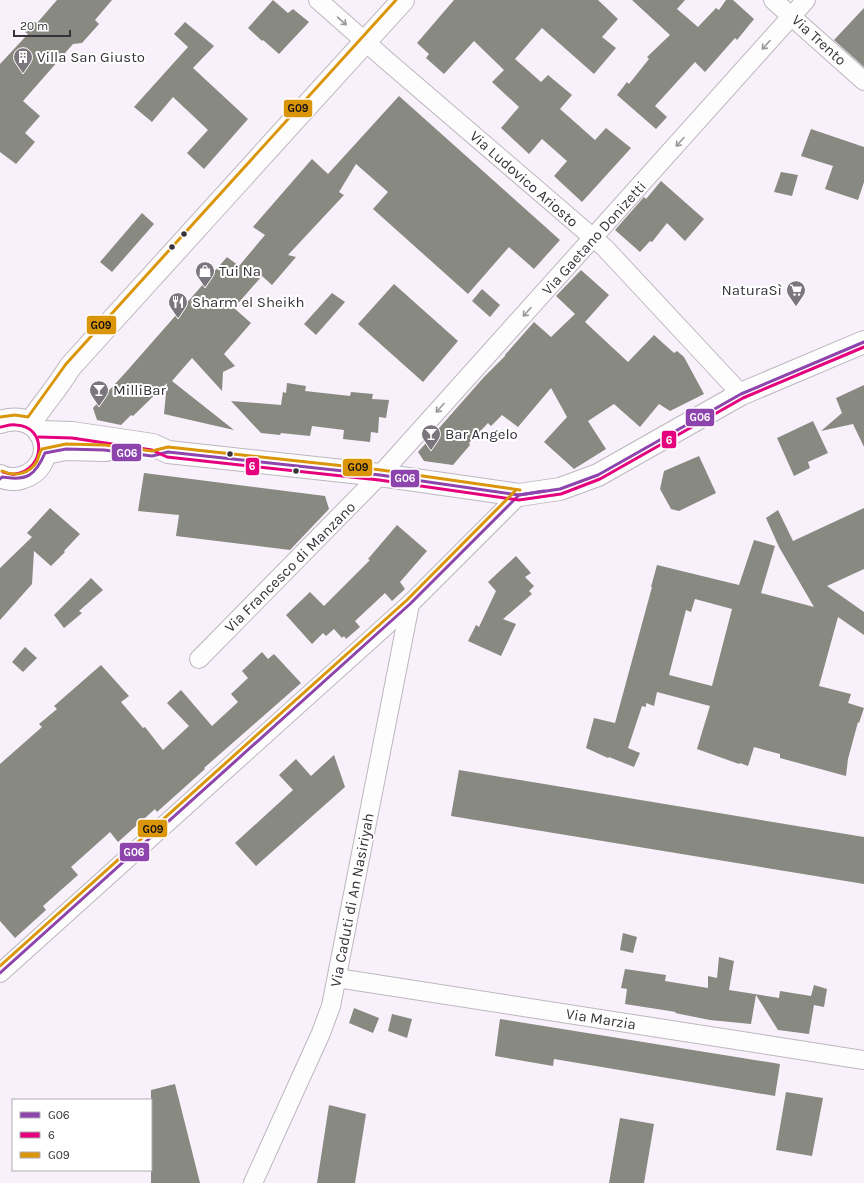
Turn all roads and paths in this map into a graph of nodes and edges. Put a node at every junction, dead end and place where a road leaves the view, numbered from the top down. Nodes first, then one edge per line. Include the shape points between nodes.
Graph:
1 (318, 0) edge
2 (403, 0) edge
3 (773, 0) edge
4 (806, 0) edge
5 (792, 16) junction
6 (366, 42) junction
7 (864, 81) edge
8 (594, 238) junction
9 (864, 342) edge
10 (742, 394) junction
11 (0, 422) edge
12 (35, 427) junction
13 (168, 452) junction
14 (45, 453) junction
15 (380, 475) junction
16 (1, 477) edge
17 (519, 495) junction
18 (410, 604) junction
19 (199, 659) dead end
20 (0, 973) edge
21 (337, 978) junction
22 (864, 1060) edge
23 (253, 1183) edge

1 -> 6 street, Via Ludovico Ariosto
2 - 6 main road
3 - 5 street, Via Trento
4 - 5 street, Via Gaetano Donizetti
5 - 7 street, Via Trento
5 -> 8 street, Via Gaetano Donizetti
6 - 8 street, Via Ludovico Ariosto
6 - 12 main road via 70,367 37,413
8 - 10 street, Via Ludovico Ariosto
8 -> 15 street, Via Gaetano Donizetti
9 - 10 main road
10 - 17 main road via 598,474 560,489
11 - 12 main road via 18,419
12 - 13 main road via 153,445
12 - 14 main road via 44,442
13 - 14 main road via 152,456 104,450 66,449
13 - 15 main road
14 - 16 main road via 40,466 30,476 16,480
15 - 17 main road
15 - 19 street, Via Francesco di Manzano
17 - 18 street
18 - 20 street
18 - 21 street, Via Caduti di An Nasiriyah
21 - 22 street, Via Marzia
21 - 23 street, Via Caduti di An Nasiriyah via 331,1006 321,1033

